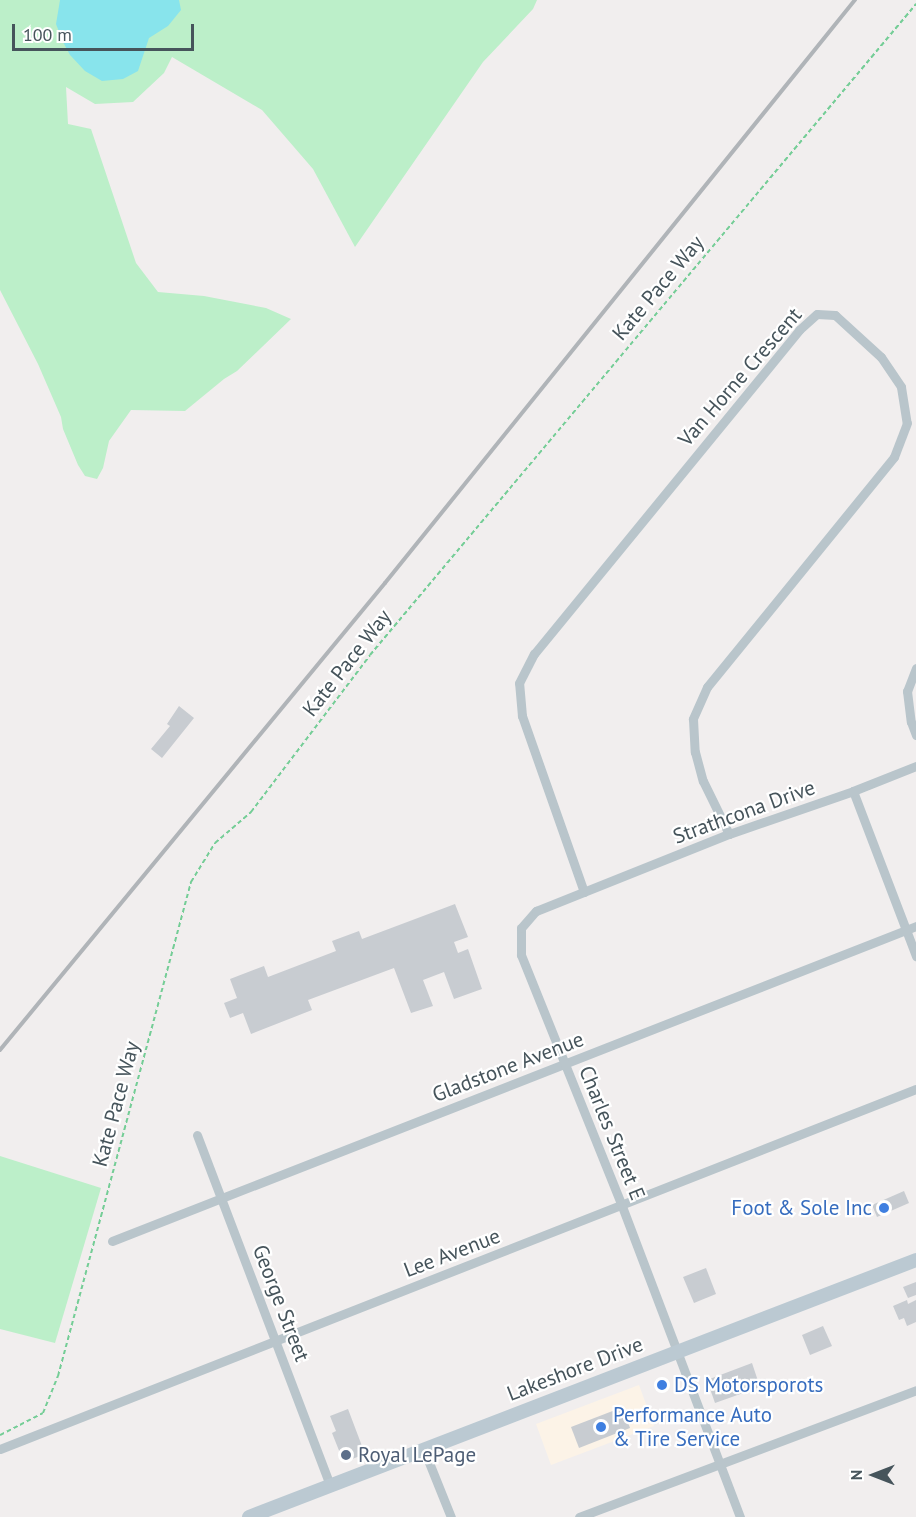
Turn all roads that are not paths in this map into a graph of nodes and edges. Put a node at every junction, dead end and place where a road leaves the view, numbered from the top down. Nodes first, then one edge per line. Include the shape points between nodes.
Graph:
1 (916, 668) edge
2 (916, 735) edge
3 (916, 766) edge
4 (853, 791) junction
5 (729, 834) junction
6 (584, 892) junction
7 (916, 926) edge
8 (906, 930) junction
9 (916, 956) edge
10 (565, 1064) junction
11 (916, 1089) edge
12 (197, 1135) dead end
13 (222, 1198) junction
14 (622, 1206) junction
15 (112, 1241) dead end
16 (916, 1260) edge
17 (276, 1340) junction
18 (677, 1352) junction
19 (916, 1390) edge
20 (0, 1449) edge
21 (424, 1450) junction
22 (719, 1464) junction
23 (330, 1485) junction
24 (249, 1517) edge
25 (451, 1517) edge
26 (579, 1517) edge
27 (740, 1517) edge

1 - 2 street via 907,691
3 - 4 street, Strathcona Drive
4 - 5 street, Strathcona Drive
4 - 8 street
5 - 6 street, Strathcona Drive
5 - 6 street, Van Horne Crescent via 703,781 695,752 693,719 707,687 894,457 907,423 901,387 881,357 835,315 817,314 799,330 541,646 519,683 522,716
6 - 10 street, Charles Street E via 536,911 521,928 521,956
7 - 8 street, Gladstone Avenue
8 - 9 street
8 - 10 street, Gladstone Avenue
10 - 13 street, Gladstone Avenue
10 - 14 street, Charles Street E
11 - 14 street, Lee Avenue
12 - 13 street, George Street
13 - 15 street, Gladstone Avenue
13 - 17 street, George Street
14 - 17 street, Lee Avenue
14 - 18 street, Charles Street E
16 - 18 main road, Lakeshore Drive
17 - 20 street, Lee Avenue
17 - 23 street, George Street
18 - 21 main road, Lakeshore Drive
18 - 22 street, Charles Street E
19 - 22 street
21 - 23 main road, Lakeshore Drive
21 - 25 street
22 - 26 street
22 - 27 street, Charles Street E
23 - 24 main road, Lakeshore Drive

